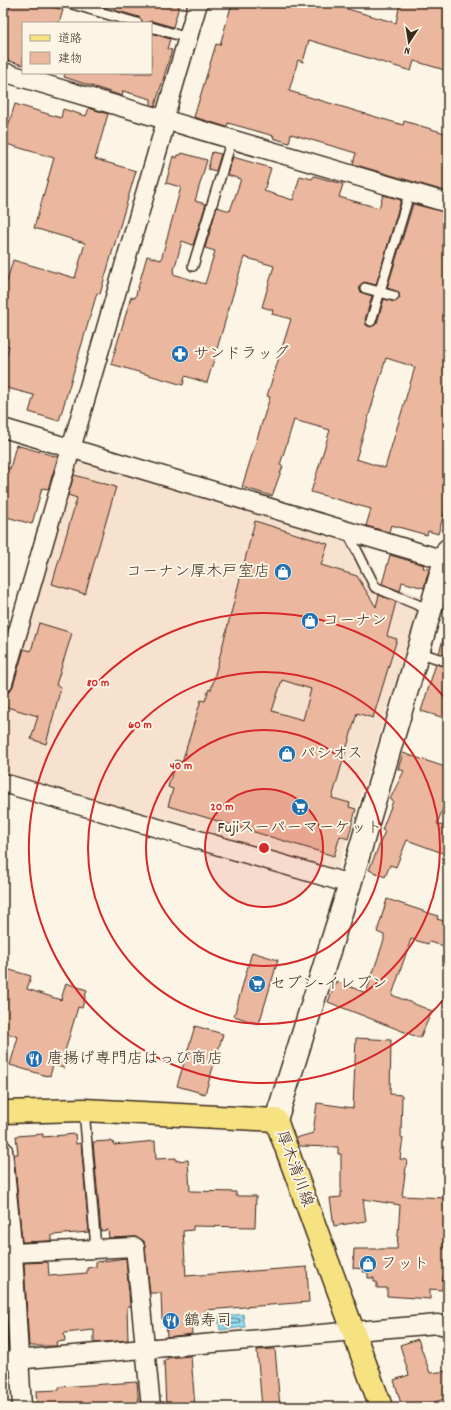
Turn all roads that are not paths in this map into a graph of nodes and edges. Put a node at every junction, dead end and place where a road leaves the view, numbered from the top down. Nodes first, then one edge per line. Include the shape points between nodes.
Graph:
1 (69, 3) edge
2 (198, 3) edge
3 (134, 22) edge
4 (152, 27) edge
5 (188, 38) junction
6 (3, 72) edge
7 (164, 119) junction
8 (232, 139) junction
9 (410, 191) junction
10 (448, 202) edge
11 (193, 266) dead end
12 (365, 288) dead end
13 (380, 292) junction
14 (394, 296) dead end
15 (371, 320) dead end
16 (3, 428) edge
17 (73, 448) junction
18 (347, 531) junction
19 (447, 557) edge
20 (431, 611) junction
21 (418, 652) junction
22 (448, 662) edge
23 (3, 683) edge
24 (3, 783) edge
25 (350, 884) junction
26 (84, 1110) junction
27 (3, 1112) edge
28 (276, 1120) junction
29 (3, 1150) edge
30 (96, 1248) junction
31 (13, 1253) junction
32 (448, 1327) edge
33 (352, 1331) junction
34 (145, 1350) junction
35 (11, 1360) edge
36 (22, 1407) edge
37 (151, 1407) edge
38 (381, 1407) edge

1 - 3 lane
2 - 5 street
4 - 5 lane
5 - 7 street
6 - 7 street
7 - 8 street
7 - 17 street via 166,125
8 - 9 street
8 - 11 lane
9 - 10 street
9 - 13 lane
12 - 13 lane
13 - 14 lane
13 - 15 lane
16 - 17 street
17 - 18 street
17 - 23 street
18 - 19 street
18 - 20 lane via 375,587
19 - 20 street
20 - 21 street
21 - 22 lane
21 - 25 street
24 - 25 street
25 - 28 street
26 - 27 main road, 厚木清川線
26 - 28 main road, 厚木清川線
26 - 30 lane
28 - 33 main road, 厚木清川線
29 - 31 street
30 - 31 street
30 - 34 street via 135,1247
31 - 35 street
32 - 33 street via 438,1324
33 - 34 street
33 - 38 main road, 厚木清川線
34 - 35 street
34 - 37 street
35 - 36 street

